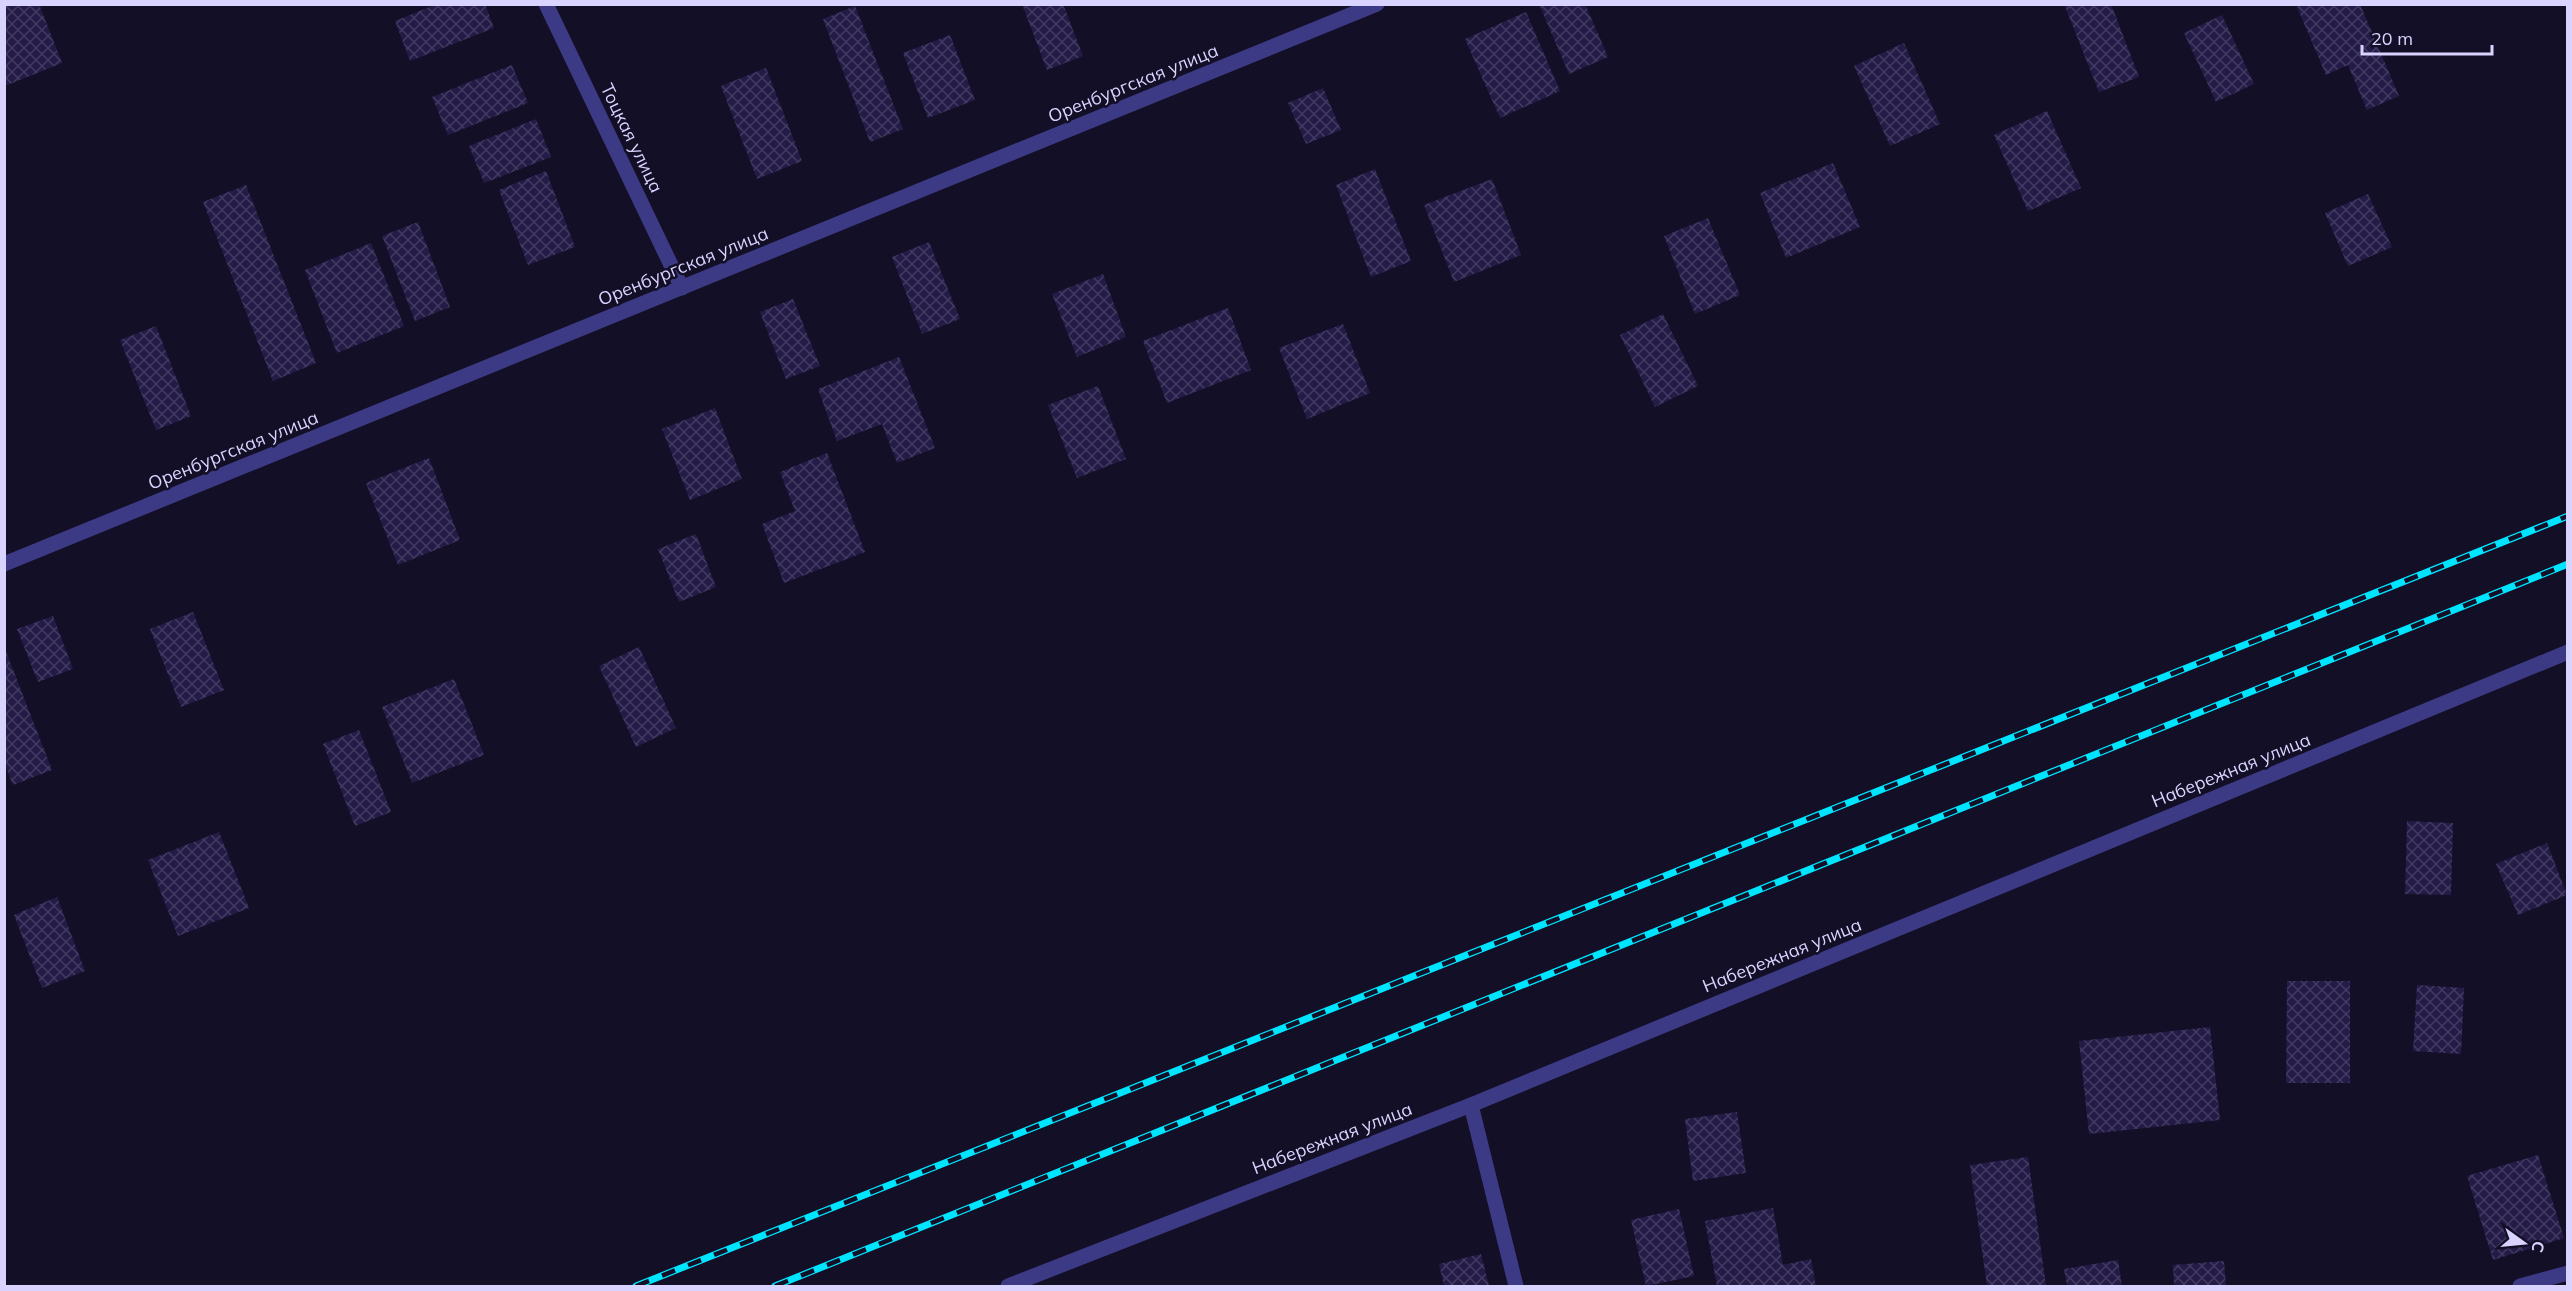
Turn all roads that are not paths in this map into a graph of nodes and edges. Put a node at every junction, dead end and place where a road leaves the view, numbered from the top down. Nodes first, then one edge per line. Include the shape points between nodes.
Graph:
1 (546, 4) edge
2 (1377, 4) edge
3 (682, 288) junction
4 (4, 564) edge
5 (2568, 652) edge
6 (1471, 1105) junction
7 (2568, 1273) edge
8 (1008, 1287) edge
9 (1516, 1287) edge
10 (2520, 1287) edge

1 - 3 street, Тоцкая улица
2 - 3 street, Оренбургская улица
3 - 4 street, Оренбургская улица
5 - 6 street, Набережная улица
6 - 8 street, Набережная улица
6 - 9 street
7 - 10 street

